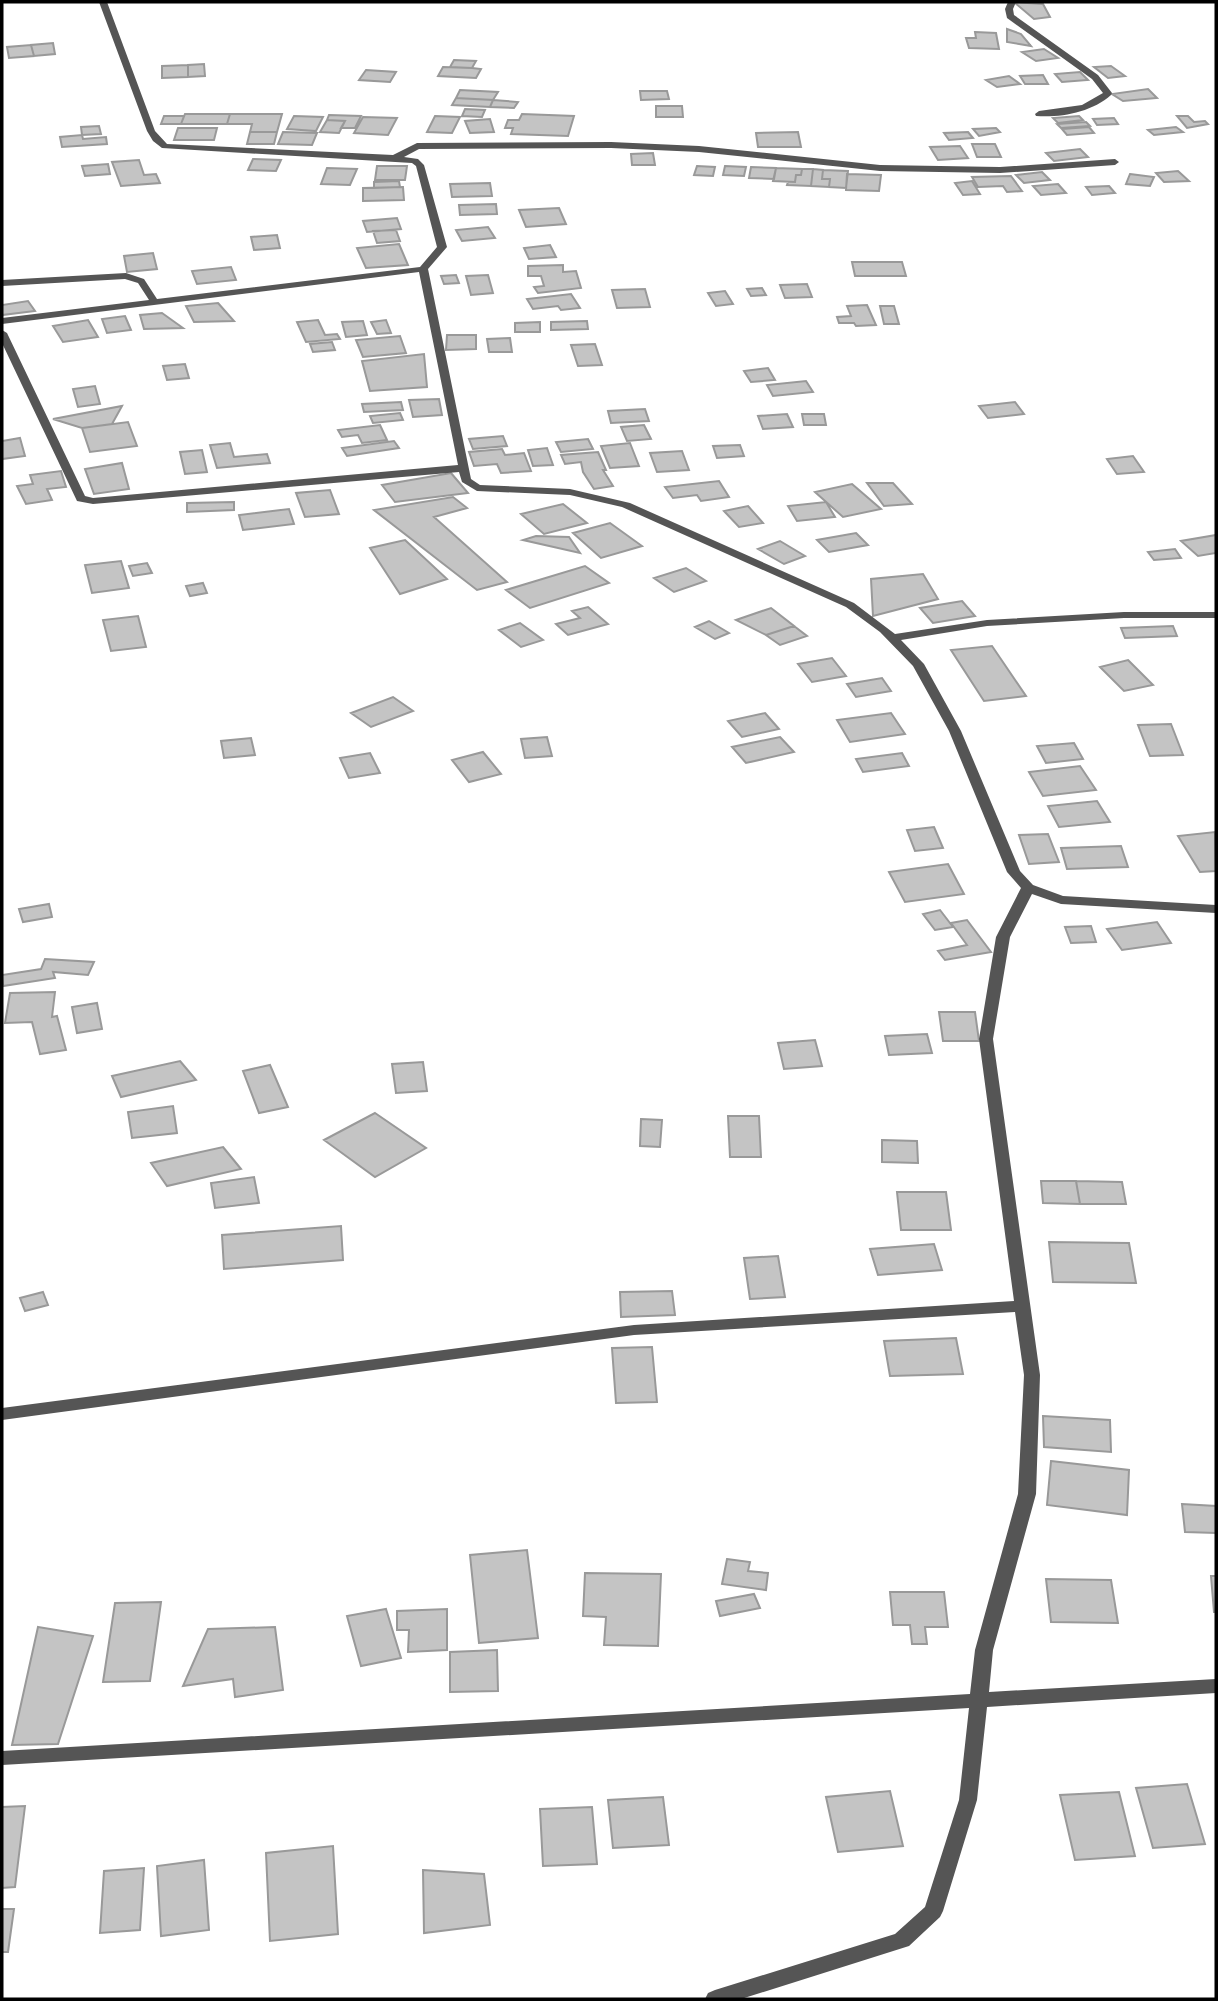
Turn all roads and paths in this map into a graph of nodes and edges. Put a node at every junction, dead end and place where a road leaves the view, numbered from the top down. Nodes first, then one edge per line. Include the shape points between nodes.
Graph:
1 (103, 2) edge
2 (1012, 2) edge
3 (1039, 114) dead end
4 (395, 158) junction
5 (1115, 162) dead end
6 (423, 269) junction
7 (2, 283) edge
8 (154, 301) junction
9 (2, 321) edge
10 (2, 333) edge
11 (464, 468) junction
12 (1216, 615) edge
13 (892, 638) junction
14 (1028, 888) junction
15 (1216, 909) edge
16 (1021, 1306) junction
17 (2, 1414) edge
18 (1216, 1686) edge
19 (978, 1700) junction
20 (2, 1758) edge
21 (715, 1999) edge

1 - 4 street via 151,131 165,146
2 - 3 street via 1010,16 1108,93 1064,113
4 - 5 street via 422,146 611,145 699,149 880,168 1000,170
4 - 6 street via 415,161 424,170 442,247
6 - 8 street
6 - 11 street
7 - 8 street via 126,276 141,282
8 - 9 street
10 - 11 street via 81,499
11 - 13 street via 466,480 477,488 570,492 626,505 850,605
12 - 13 street via 987,623
13 - 14 street via 918,664 955,730 1014,872
14 - 15 street via 1061,900
14 - 16 street via 1003,937 986,1039
16 - 17 street via 654,1328
16 - 19 street via 1032,1375 1027,1494 984,1650
18 - 19 street
19 - 20 street
19 - 21 street via 968,1800 933,1910 902,1940

